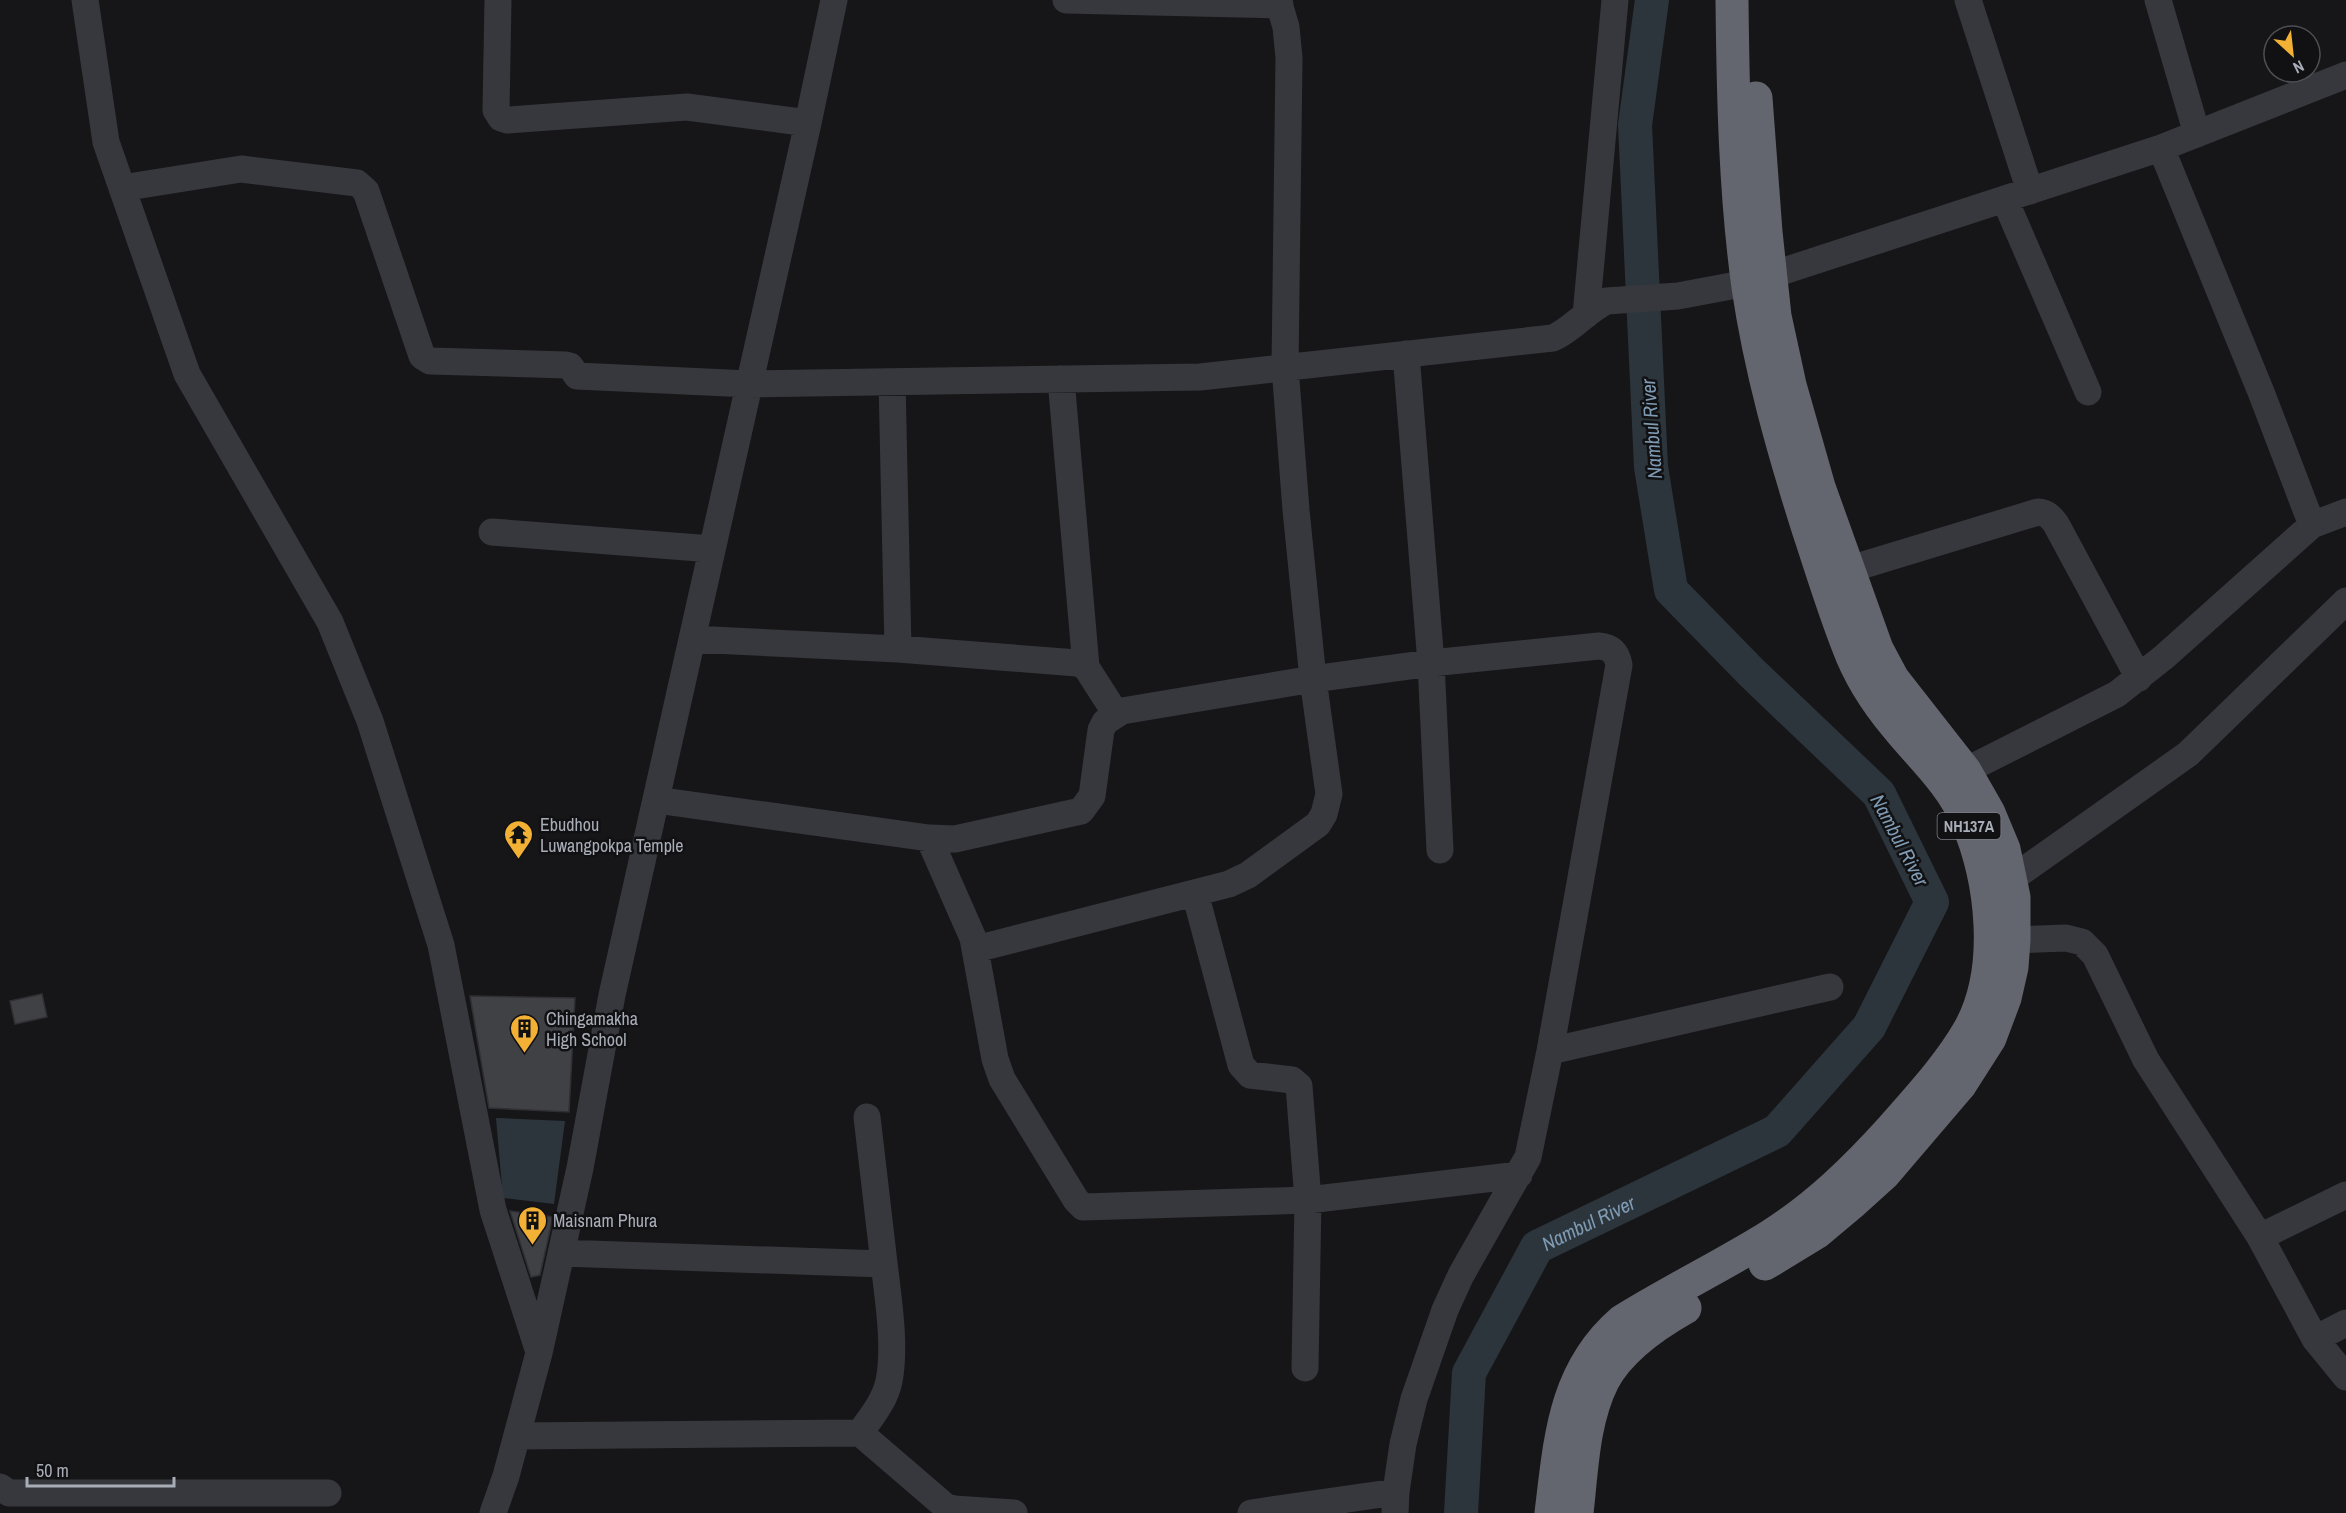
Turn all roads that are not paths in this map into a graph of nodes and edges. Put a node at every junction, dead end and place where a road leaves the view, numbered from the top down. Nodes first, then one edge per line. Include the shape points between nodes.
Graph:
1 (85, 0) edge
2 (498, 0) edge
3 (834, 0) edge
4 (1066, 0) edge
5 (1615, 0) edge
6 (1732, 0) edge
7 (1754, 0) edge
8 (1968, 0) edge
9 (2158, 0) edge
10 (1279, 3) edge
11 (2346, 75) edge
12 (808, 123) junction
13 (2198, 134) junction
14 (2161, 148) junction
15 (122, 188) junction
16 (2018, 195) junction
17 (1759, 279) junction
18 (1596, 308) junction
19 (1406, 354) junction
20 (1285, 367) junction
21 (1061, 379) junction
22 (892, 382) junction
23 (749, 384) junction
24 (2088, 392) dead end
25 (2346, 512) edge
26 (2312, 525) junction
27 (492, 532) dead end
28 (712, 549) junction
29 (1847, 570) junction
30 (2346, 601) edge
31 (692, 639) junction
32 (898, 649) junction
33 (1431, 663) junction
34 (1086, 667) junction
35 (2139, 678) junction
36 (1313, 679) junction
37 (1116, 714) junction
38 (1955, 777) junction
39 (656, 800) junction
40 (929, 838) junction
41 (1440, 850) dead end
42 (2010, 880) junction
43 (1195, 893) junction
44 (2014, 940) junction
45 (976, 949) junction
46 (1830, 987) dead end
47 (1550, 1051) junction
48 (867, 1117) dead end
49 (1519, 1175) junction
50 (2346, 1195) edge
51 (1308, 1200) junction
52 (2260, 1237) junction
53 (561, 1253) junction
54 (884, 1264) junction
55 (2346, 1323) edge
56 (2314, 1339) junction
57 (539, 1353) junction
58 (1305, 1368) dead end
59 (2346, 1377) edge
60 (860, 1433) junction
61 (517, 1436) junction
62 (0, 1487) edge
63 (328, 1493) dead end
64 (1395, 1503) edge
65 (493, 1513) edge
66 (1014, 1513) edge
67 (1251, 1513) edge
68 (1551, 1513) edge
69 (1577, 1513) edge

1 - 15 street via 106,142
2 - 12 street via 495,110 501,118 687,107
3 - 12 street
4 - 10 street
5 - 18 street
6 - 17 highway, NH137A via 1738,164
7 - 17 highway, NH137A
8 - 16 street
9 - 13 street
10 - 20 street via 1289,58
11 - 13 street
12 - 23 street
13 - 14 street
14 - 16 street
14 - 26 street
15 - 23 street via 241,169 357,183 366,191 426,360 566,365 577,376
15 - 57 street via 187,374 330,622 370,721 441,945 493,1210
16 - 17 street
16 - 24 street
17 - 18 street
17 - 29 highway, NH137A via 1775,316 1790,385
17 - 38 highway, NH137A via 1766,378 1824,580 1850,650 1865,684 1888,716
18 - 19 street via 1553,338
19 - 20 street
19 - 33 street
20 - 21 street via 1200,377
20 - 36 street
21 - 22 street
21 - 34 street
22 - 23 street
22 - 32 street
23 - 28 street
25 - 26 street
26 - 35 street
27 - 28 street
28 - 31 street
29 - 35 street via 2038,512 2050,515
29 - 38 highway, NH137A via 1877,649
30 - 42 street via 2188,754
31 - 32 street
31 - 39 street
32 - 34 street via 1072,662
33 - 36 street
33 - 41 street
33 - 47 street via 1599,646 1606,646 1617,658 1619,665
34 - 37 street
35 - 38 street via 2117,694
36 - 37 street
36 - 43 street via 1329,794 1324,814 1318,824 1248,875
37 - 40 street via 1101,730 1092,796 1081,811 955,839
38 - 42 highway, NH137A via 1989,813 2004,849
38 - 68 highway, NH137A via 1985,874 1990,912 1990,949 1982,995 1970,1028 1943,1067 1851,1173 1771,1235 1644,1307 1608,1334 1590,1356 1576,1383 1560,1439
39 - 40 street
39 - 53 street via 612,995
40 - 45 street
42 - 44 highway, NH137A
43 - 45 street
43 - 51 street via 1241,1065 1250,1075 1292,1080 1299,1086
44 - 52 street via 2066,938 2082,942 2095,955 2146,1060
44 - 69 highway, NH137A via 2010,978 1990,1038 1960,1084 1884,1174 1816,1233 1658,1324 1624,1353 1604,1380 1593,1406
45 - 51 street via 1002,1079 1083,1207
46 - 47 street
47 - 49 street via 1528,1157
48 - 54 street
49 - 51 street
49 - 64 street via 1445,1310 1414,1399
50 - 52 street
51 - 58 street
52 - 56 street
53 - 54 street
53 - 57 street
54 - 60 street via 890,1313 889,1380 883,1400
55 - 56 street
56 - 59 street
57 - 61 street
60 - 61 street
60 - 66 street via 945,1506
61 - 65 street
62 - 63 street via 9,1493
64 - 67 street

